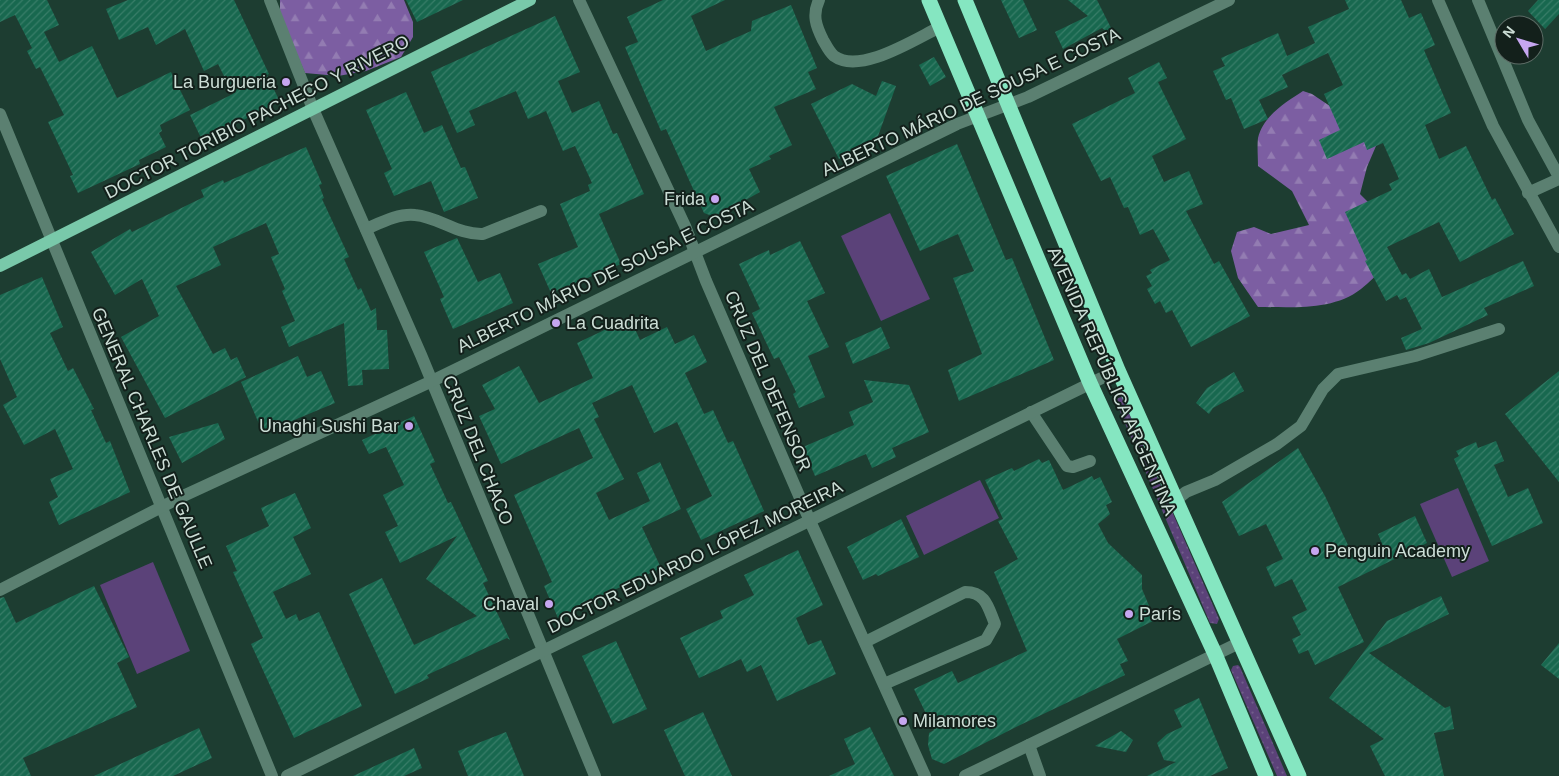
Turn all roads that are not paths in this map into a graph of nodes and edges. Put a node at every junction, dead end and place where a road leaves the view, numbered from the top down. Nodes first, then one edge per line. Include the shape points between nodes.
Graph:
1 (270, 0) edge
2 (530, 0) edge
3 (579, 0) edge
4 (819, 0) edge
5 (929, 0) edge
6 (965, 0) edge
7 (1229, 0) edge
8 (1438, 0) edge
9 (1478, 0) edge
10 (940, 26) junction
11 (1008, 105) junction
12 (314, 109) junction
13 (0, 114) edge
14 (977, 117) junction
15 (1559, 178) edge
16 (1528, 193) junction
17 (541, 211) dead end
18 (366, 230) junction
19 (51, 240) junction
20 (1559, 247) edge
21 (694, 252) junction
22 (0, 266) edge
23 (1500, 329) dead end
24 (1118, 370) junction
25 (430, 382) junction
26 (1090, 383) junction
27 (1032, 412) junction
28 (1090, 461) dead end
29 (1176, 500) junction
30 (162, 507) junction
31 (810, 520) junction
32 (0, 590) edge
33 (865, 642) junction
34 (1239, 642) junction
35 (542, 651) junction
36 (1214, 654) junction
37 (884, 684) junction
38 (1029, 745) junction
39 (272, 776) edge
40 (287, 776) edge
41 (595, 776) edge
42 (925, 776) edge
43 (965, 776) edge
44 (1040, 776) edge
45 (1266, 776) edge
46 (1299, 776) edge

1 - 12 street, CRUZ DEL CHACO
2 - 12 main road, DOCTOR TORIBIO PACHECO Y RIVERO
3 - 21 street, CRUZ DEL DEFENSOR via 685,226
4 - 10 street via 816,27 830,53 837,58 869,61
5 - 10 highway, AVENIDA REPÚBLICA ARGENTINA
6 - 11 highway, AVENIDA REPÚBLICA ARGENTINA
7 - 11 street, ALBERTO MÁRIO DE SOUSA E COSTA
8 - 16 street via 1493,126
9 - 15 street via 1528,120
10 - 14 highway, AVENIDA REPÚBLICA ARGENTINA
11 - 14 street, ALBERTO MÁRIO DE SOUSA E COSTA
11 - 24 highway, AVENIDA REPÚBLICA ARGENTINA
12 - 18 street, CRUZ DEL CHACO
12 - 19 main road, DOCTOR TORIBIO PACHECO Y RIVERO
13 - 19 street, GENERAL CHARLES DE GAULLE
14 - 21 street, ALBERTO MÁRIO DE SOUSA E COSTA
14 - 26 highway, AVENIDA REPÚBLICA ARGENTINA
15 - 16 street
16 - 20 street
17 - 18 street via 483,234 460,231 414,214
18 - 25 street, CRUZ DEL CHACO
19 - 22 main road, DOCTOR TORIBIO PACHECO Y RIVERO
19 - 30 street, GENERAL CHARLES DE GAULLE
21 - 25 street, ALBERTO MÁRIO DE SOUSA E COSTA
21 - 31 street, CRUZ DEL DEFENSOR
23 - 29 street via 1415,356 1338,374 1323,389 1301,426 1277,444
24 - 26 street, DOCTOR EDUARDO LÓPEZ MOREIRA
24 - 29 highway, AVENIDA REPÚBLICA ARGENTINA
25 - 30 street, ALBERTO MÁRIO DE SOUSA E COSTA
25 - 35 street, CRUZ DEL CHACO
26 - 27 street, DOCTOR EDUARDO LÓPEZ MOREIRA
26 - 36 highway, AVENIDA REPÚBLICA ARGENTINA
27 - 28 street via 1067,466
27 - 31 street, DOCTOR EDUARDO LÓPEZ MOREIRA
29 - 34 highway, AVENIDA REPÚBLICA ARGENTINA
30 - 32 street, ALBERTO MÁRIO DE SOUSA E COSTA
30 - 39 street, GENERAL CHARLES DE GAULLE
31 - 33 street, CRUZ DEL DEFENSOR
31 - 35 street, DOCTOR EDUARDO LÓPEZ MOREIRA
33 - 37 street, CRUZ DEL DEFENSOR
33 - 37 street via 965,592 975,592 985,599 995,624 986,640
34 - 36 street
34 - 46 highway, AVENIDA REPÚBLICA ARGENTINA
35 - 40 street, DOCTOR EDUARDO LÓPEZ MOREIRA
35 - 41 street, CRUZ DEL CHACO
36 - 38 street
36 - 45 highway, AVENIDA REPÚBLICA ARGENTINA
37 - 42 street, CRUZ DEL DEFENSOR
38 - 43 street
38 - 44 street

